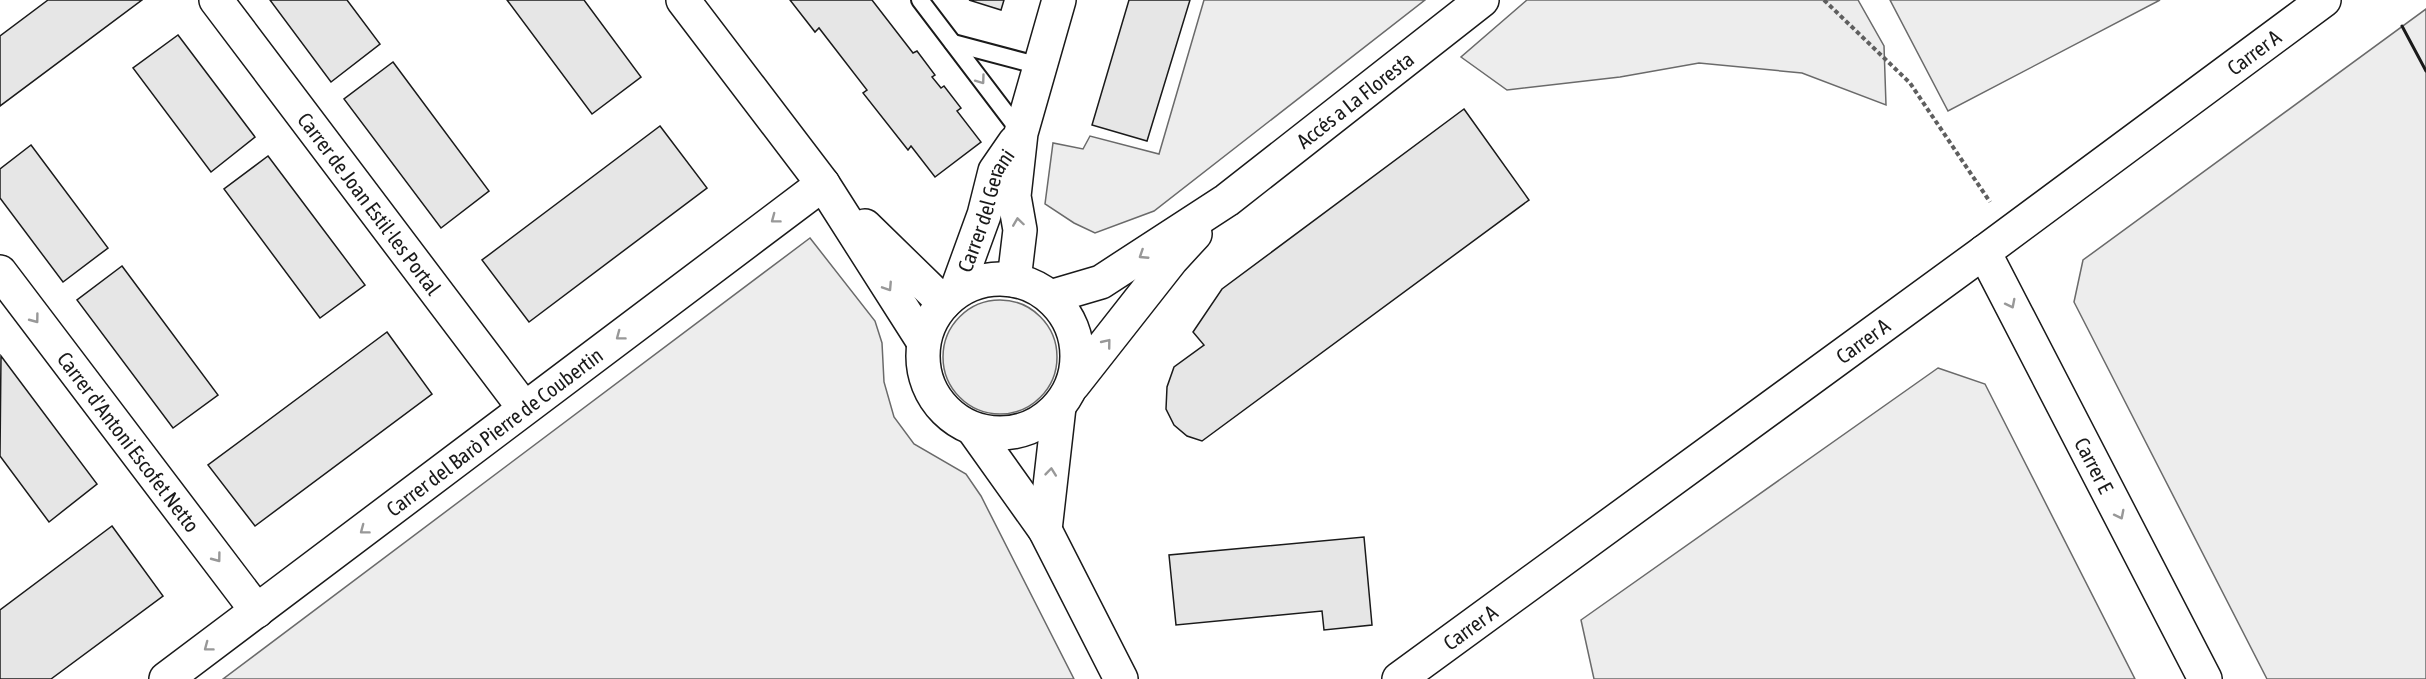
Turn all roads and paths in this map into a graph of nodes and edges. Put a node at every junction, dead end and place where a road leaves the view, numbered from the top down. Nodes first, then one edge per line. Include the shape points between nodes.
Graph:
1 (216, 0) edge
2 (683, 0) edge
3 (920, 0) edge
4 (1059, 0) edge
5 (1482, 0) edge
6 (1824, 0) edge
7 (2324, 0) edge
8 (953, 43) junction
9 (1040, 66) junction
10 (1021, 133) junction
11 (823, 184) junction
12 (1227, 200) junction
13 (2011, 233) junction
14 (1984, 252) junction
15 (0, 272) edge
16 (1014, 280) junction
17 (950, 297) junction
18 (1050, 297) junction
19 (923, 342) junction
20 (1064, 398) junction
21 (524, 408) junction
22 (973, 429) junction
23 (1044, 530) junction
24 (257, 611) junction
25 (166, 679) edge
26 (1121, 679) edge
27 (1399, 679) edge
28 (2205, 679) edge

1 - 21 street, Carrer de Joan Estil·les Portal
2 - 11 street
3 - 8 lane
4 - 9 street, Carrer del Gerani
5 - 12 street, Accés a La Floresta
6 - 13 path via 1911,83
7 - 13 street, Carrer A
8 - 9 lane
8 -> 10 lane
9 - 10 street, Carrer del Gerani
16 -> 10 street, Carrer del Gerani via 1020,230 1014,196
10 - 17 street, Carrer del Gerani via 995,171 984,215
11 - 17 street
11 -> 19 street
11 -> 21 street, Carrer del Barò Pierre de Coubertin
12 -> 18 street, Accés a La Floresta via 1101,282
20 -> 12 street, Accés a La Floresta via 1172,259
13 - 14 street, Carrer A
14 - 27 street, Carrer A
14 -> 28 street, Carrer E
15 -> 24 street, Carrer d'Antoni Escofet Netto
16 - 17 street via 974,283
16 - 18 street
17 - 19 street via 931,321
18 - 20 street via 1064,312 1077,349 1076,369
19 - 22 street via 927,385 938,404
20 - 22 street via 1041,422 1019,432 996,434
23 -> 20 street
21 -> 24 street, Carrer del Barò Pierre de Coubertin
22 - 23 street
23 - 26 street
24 -> 25 street, Carrer del Barò Pierre de Coubertin

